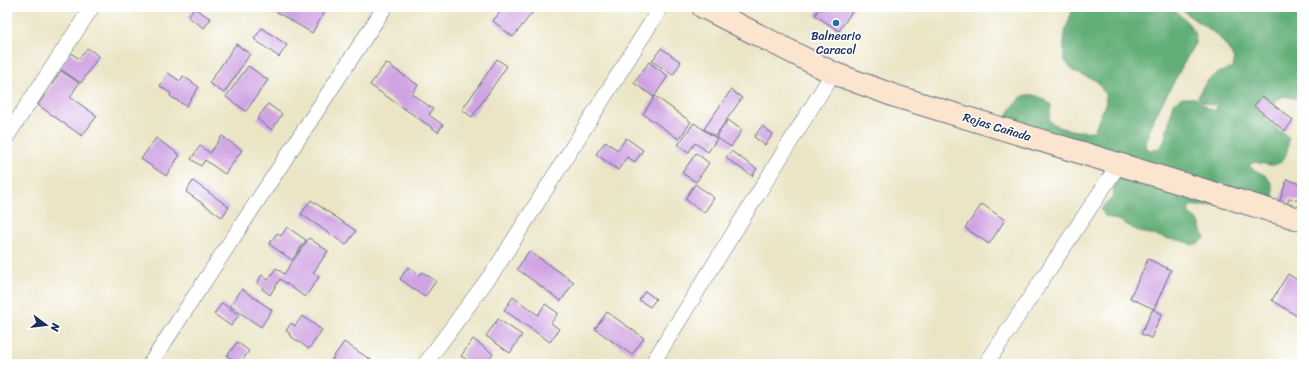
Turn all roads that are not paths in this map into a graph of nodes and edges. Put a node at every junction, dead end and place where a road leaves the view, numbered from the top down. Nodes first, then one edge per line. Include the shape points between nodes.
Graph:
1 (92, 7) edge
2 (385, 7) edge
3 (661, 7) edge
4 (703, 7) edge
5 (833, 73) junction
6 (7, 136) edge
7 (1119, 164) junction
8 (1302, 220) edge
9 (150, 364) edge
10 (426, 364) edge
11 (652, 364) edge
12 (986, 364) edge

1 - 6 street
2 - 9 street
3 - 10 street via 496,268
4 - 5 main road, Rojas Cañada
5 - 7 main road, Rojas Cañada via 895,96
5 - 11 street
7 - 8 main road, Rojas Cañada
7 - 12 street

